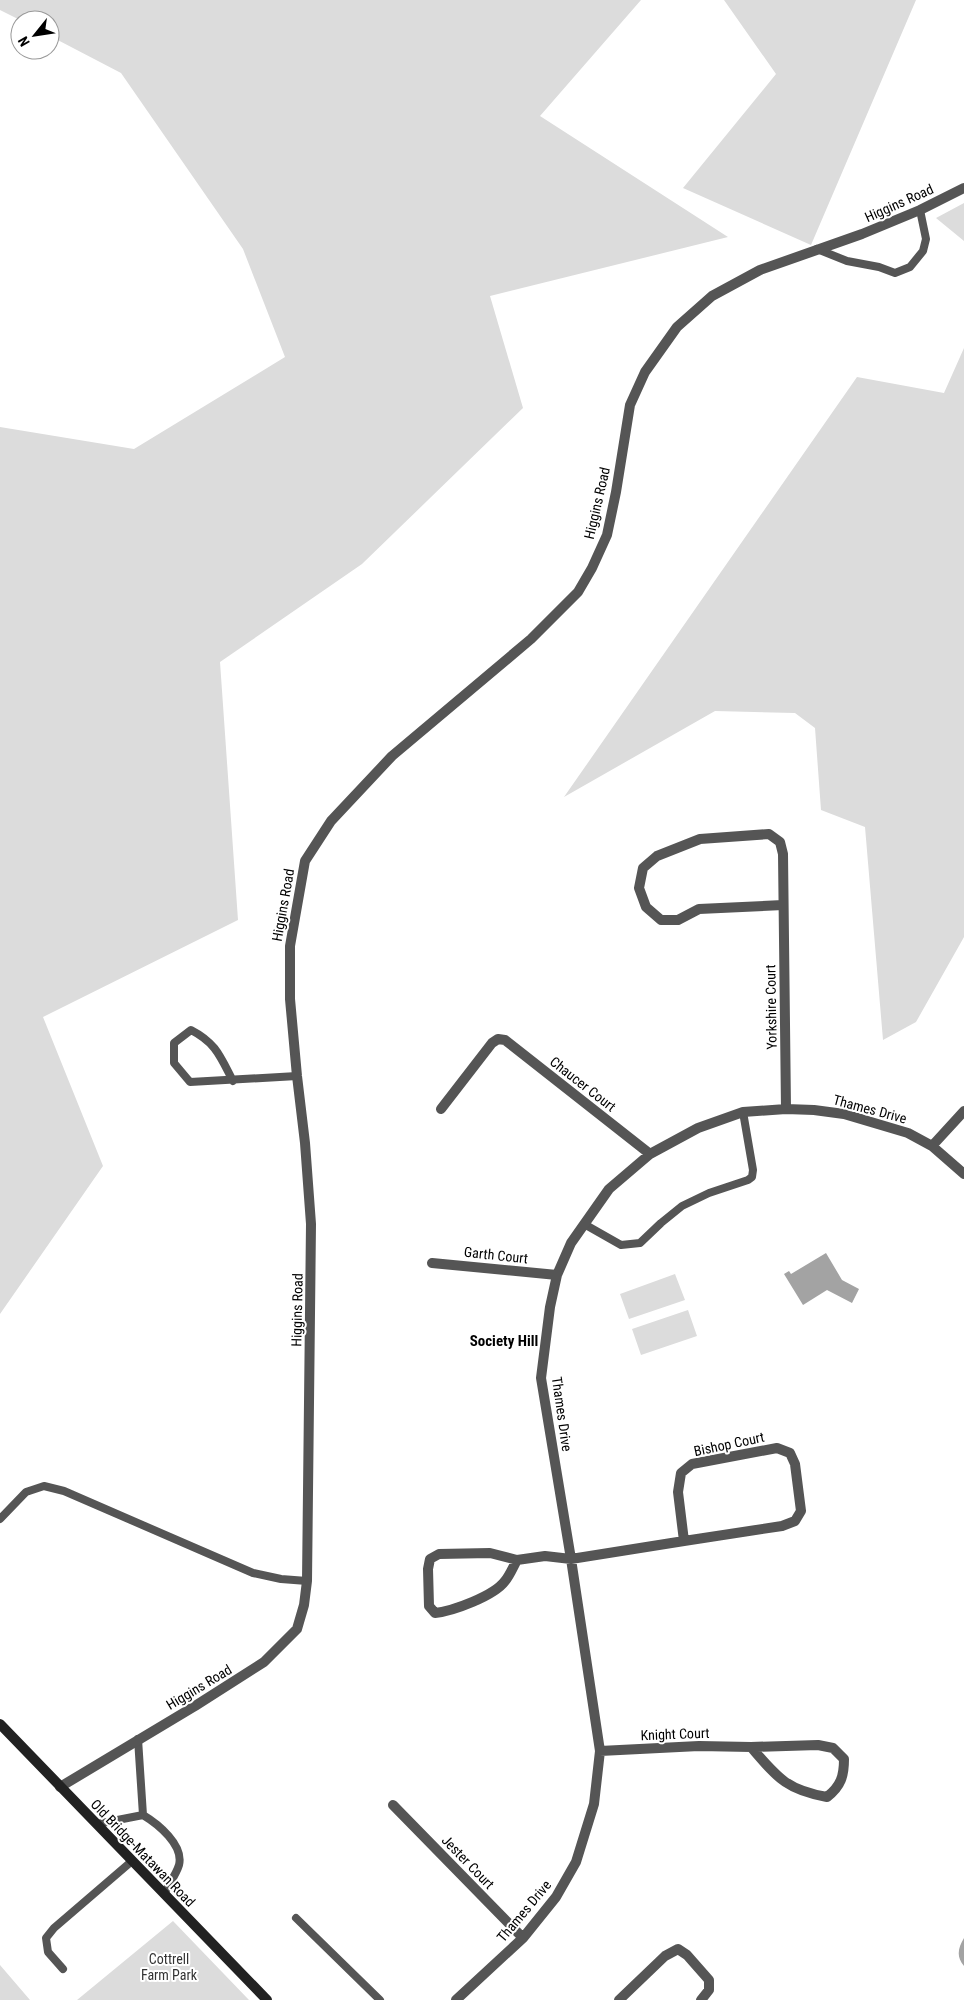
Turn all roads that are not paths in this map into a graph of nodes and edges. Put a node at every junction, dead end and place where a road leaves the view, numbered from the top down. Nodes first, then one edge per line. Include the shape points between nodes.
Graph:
1 (964, 188) edge
2 (920, 210) junction
3 (816, 249) junction
4 (783, 905) junction
5 (296, 1076) junction
6 (233, 1081) junction
7 (441, 1109) dead end
8 (786, 1109) junction
9 (964, 1111) edge
10 (743, 1112) junction
11 (932, 1146) junction
12 (650, 1154) junction
13 (964, 1174) edge
14 (584, 1224) junction
15 (432, 1263) dead end
16 (557, 1275) junction
17 (0, 1519) edge
18 (684, 1541) junction
19 (571, 1559) junction
20 (517, 1560) junction
21 (307, 1581) junction
22 (0, 1724) edge
23 (138, 1739) junction
24 (751, 1747) junction
25 (600, 1751) junction
26 (60, 1787) junction
27 (393, 1805) dead end
28 (143, 1815) junction
29 (97, 1824) junction
30 (132, 1861) junction
31 (164, 1894) junction
32 (296, 1918) dead end
33 (523, 1938) junction
34 (63, 1969) dead end
35 (459, 1999) edge
36 (267, 2000) edge
37 (380, 2000) edge
38 (619, 2000) edge
39 (701, 2000) edge

1 - 2 street, Higgins Road
2 - 3 street, Higgins Road
2 - 3 lane via 926,239 923,251 910,267 895,273
3 - 5 street, Higgins Road via 760,270 727,287 677,327 645,372 630,405 607,535 578,592 531,639 392,756 331,821 305,861 290,946
4 - 4 street, Yorkshire Court via 699,909 678,920 661,920 646,907 639,888 643,868 657,856 675,848 700,838 769,834 780,842 783,854
4 - 8 street, Yorkshire Court
5 - 6 lane
5 - 21 street, Higgins Road via 311,1224
6 - 6 lane via 190,1082 174,1063 174,1043 191,1030 206,1038 220,1055
7 - 12 street, Chaucer Court via 492,1043 498,1039 506,1040
8 - 10 street, Thames Drive
8 - 11 street, Thames Drive via 844,1114 908,1133
9 - 11 street
10 - 12 street, Thames Drive via 698,1128
10 - 14 lane via 753,1170 748,1180 682,1206 640,1243 622,1245
11 - 13 street, Thames Drive
12 - 14 street, Thames Drive via 609,1189
14 - 16 street, Thames Drive
15 - 16 street, Garth Court
16 - 19 street, Thames Drive via 541,1378
17 - 21 lane via 26,1492 44,1486 64,1491 253,1572
18 - 18 street, Bishop Court via 782,1526 794,1521 801,1511 795,1464 790,1453 777,1448 692,1464 680,1473 678,1492
18 - 19 street, Bishop Court
19 - 20 street, Bishop Court via 545,1556
19 - 25 street, Thames Drive
20 - 20 street via 490,1553 439,1554 430,1559 428,1606 434,1613 447,1611 490,1593 505,1582
21 - 23 street, Higgins Road via 297,1629 264,1662
22 - 26 main road, Old Bridge-Matawan Road
23 - 26 street, Higgins Road
23 - 28 lane
24 - 24 street, Knight Court via 818,1745 833,1748 844,1759 844,1776 836,1790 827,1797 805,1793 777,1777
24 - 25 street, Knight Court
25 - 33 street, Thames Drive via 594,1804 576,1862 556,1898
26 - 29 main road, Old Bridge-Matawan Road
27 - 33 street, Jester Court
28 - 29 lane
28 - 31 lane via 157,1823 177,1848 179,1864
29 - 30 main road, Old Bridge-Matawan Road
30 - 31 main road, Old Bridge-Matawan Road
30 - 34 lane via 46,1938 48,1952
31 - 36 main road, Old Bridge-Matawan Road
32 - 37 lane
33 - 35 street, Thames Drive
38 - 39 street via 665,1956 678,1949 709,1980 709,1990

